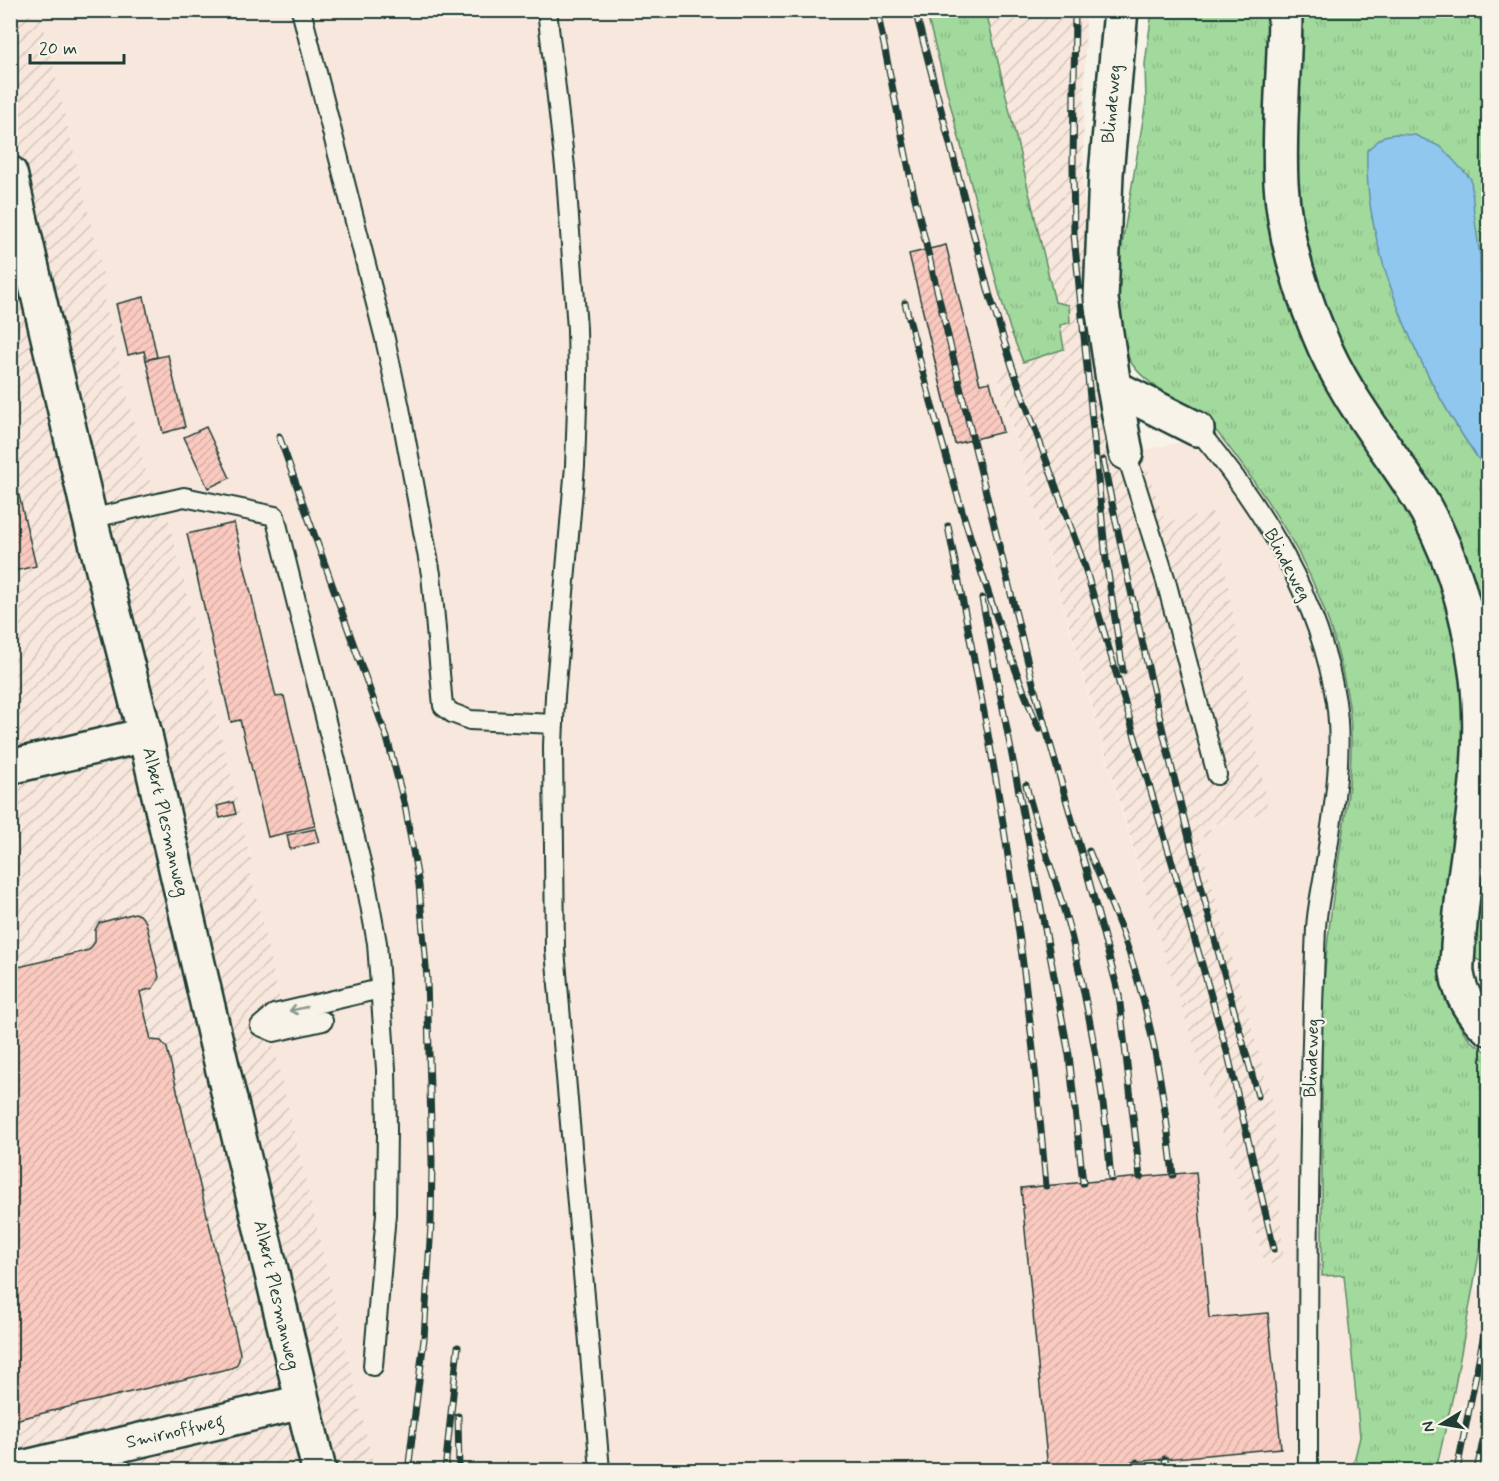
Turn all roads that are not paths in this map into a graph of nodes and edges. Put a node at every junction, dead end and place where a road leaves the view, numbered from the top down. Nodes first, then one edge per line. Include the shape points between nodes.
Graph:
1 (301, 10) edge
2 (546, 10) edge
3 (1121, 10) edge
4 (1285, 10) edge
5 (10, 173) edge
6 (1114, 387) junction
7 (1197, 429) joint
8 (1126, 453) joint
9 (90, 519) junction
10 (554, 724) junction
11 (145, 735) junction
12 (10, 767) edge
13 (1217, 775) dead end
14 (380, 989) junction
15 (323, 1012) dead end
16 (1488, 1029) edge
17 (373, 1366) dead end
18 (302, 1402) junction
19 (47, 1467) edge
20 (13, 1470) edge
21 (319, 1470) edge
22 (600, 1470) edge
23 (1308, 1470) edge

1 - 10 lane via 402,420 431,574 443,706 470,720
2 - 10 lane via 565,165 578,376 575,466
3 - 6 street, Blindeweg via 1106,174 1101,299
4 - 16 street via 1281,185 1301,287 1339,377 1415,492 1441,539 1457,580 1474,648 1480,743 1460,908 1457,972 1468,1004
5 - 9 street, Albert Plesmanweg
6 - 7 street, Blindeweg
6 - 8 street
7 - 23 lane, Blindeweg via 1241,487 1289,563 1314,618 1336,703 1336,786 1316,924 1308,1188
8 - 13 lane via 1166,581
9 - 11 street, Albert Plesmanweg
9 - 14 lane via 184,498 275,516 371,903
10 - 22 lane via 557,984
11 - 12 street
11 - 18 street, Albert Plesmanweg
14 - 15 lane
14 - 17 lane via 386,1069 387,1190
18 - 19 street, Smirnoffweg
18 - 21 street, Albert Plesmanweg
19 - 20 street, Smirnoffweg

